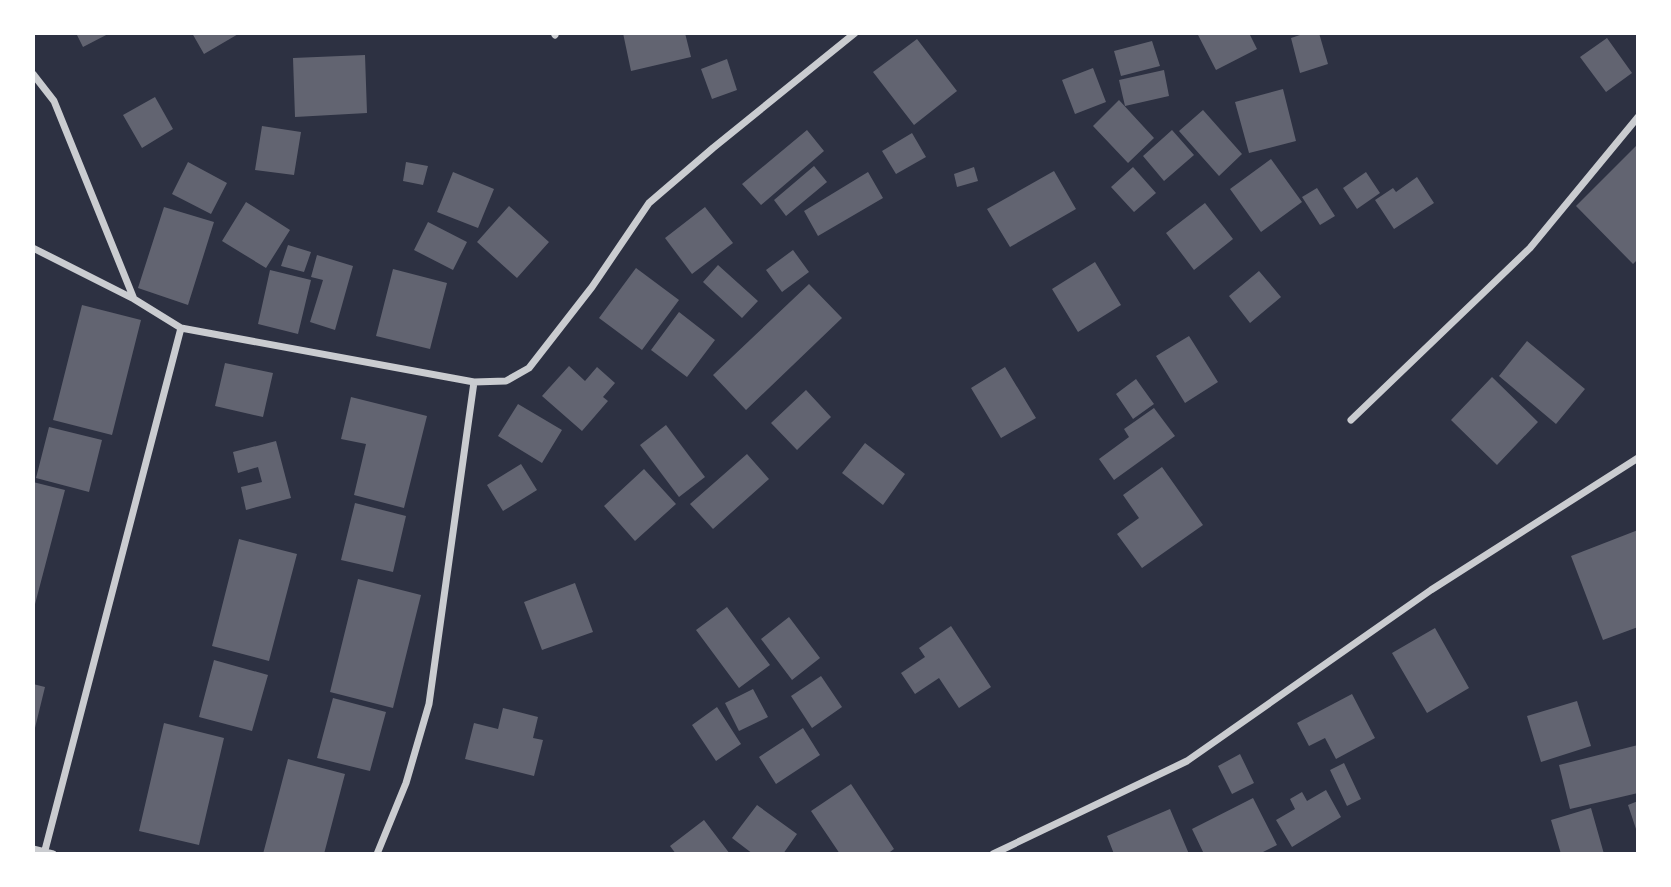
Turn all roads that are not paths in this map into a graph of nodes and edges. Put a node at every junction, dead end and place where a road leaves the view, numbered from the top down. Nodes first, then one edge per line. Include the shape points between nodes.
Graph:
1 (855, 33) edge
2 (33, 74) edge
3 (1638, 117) edge
4 (33, 248) edge
5 (134, 299) junction
6 (181, 328) junction
7 (474, 382) junction
8 (1351, 420) dead end
9 (1638, 458) edge
10 (33, 849) edge
11 (47, 853) edge
12 (377, 854) edge
13 (993, 854) edge

1 - 7 street via 649,204 529,368 506,381
2 - 5 street via 54,101
3 - 8 street via 1530,248
4 - 5 street
5 - 6 street
6 - 7 street
6 - 11 street
7 - 12 street via 429,704 406,783
9 - 13 street via 1431,590 1187,761
10 - 11 street

